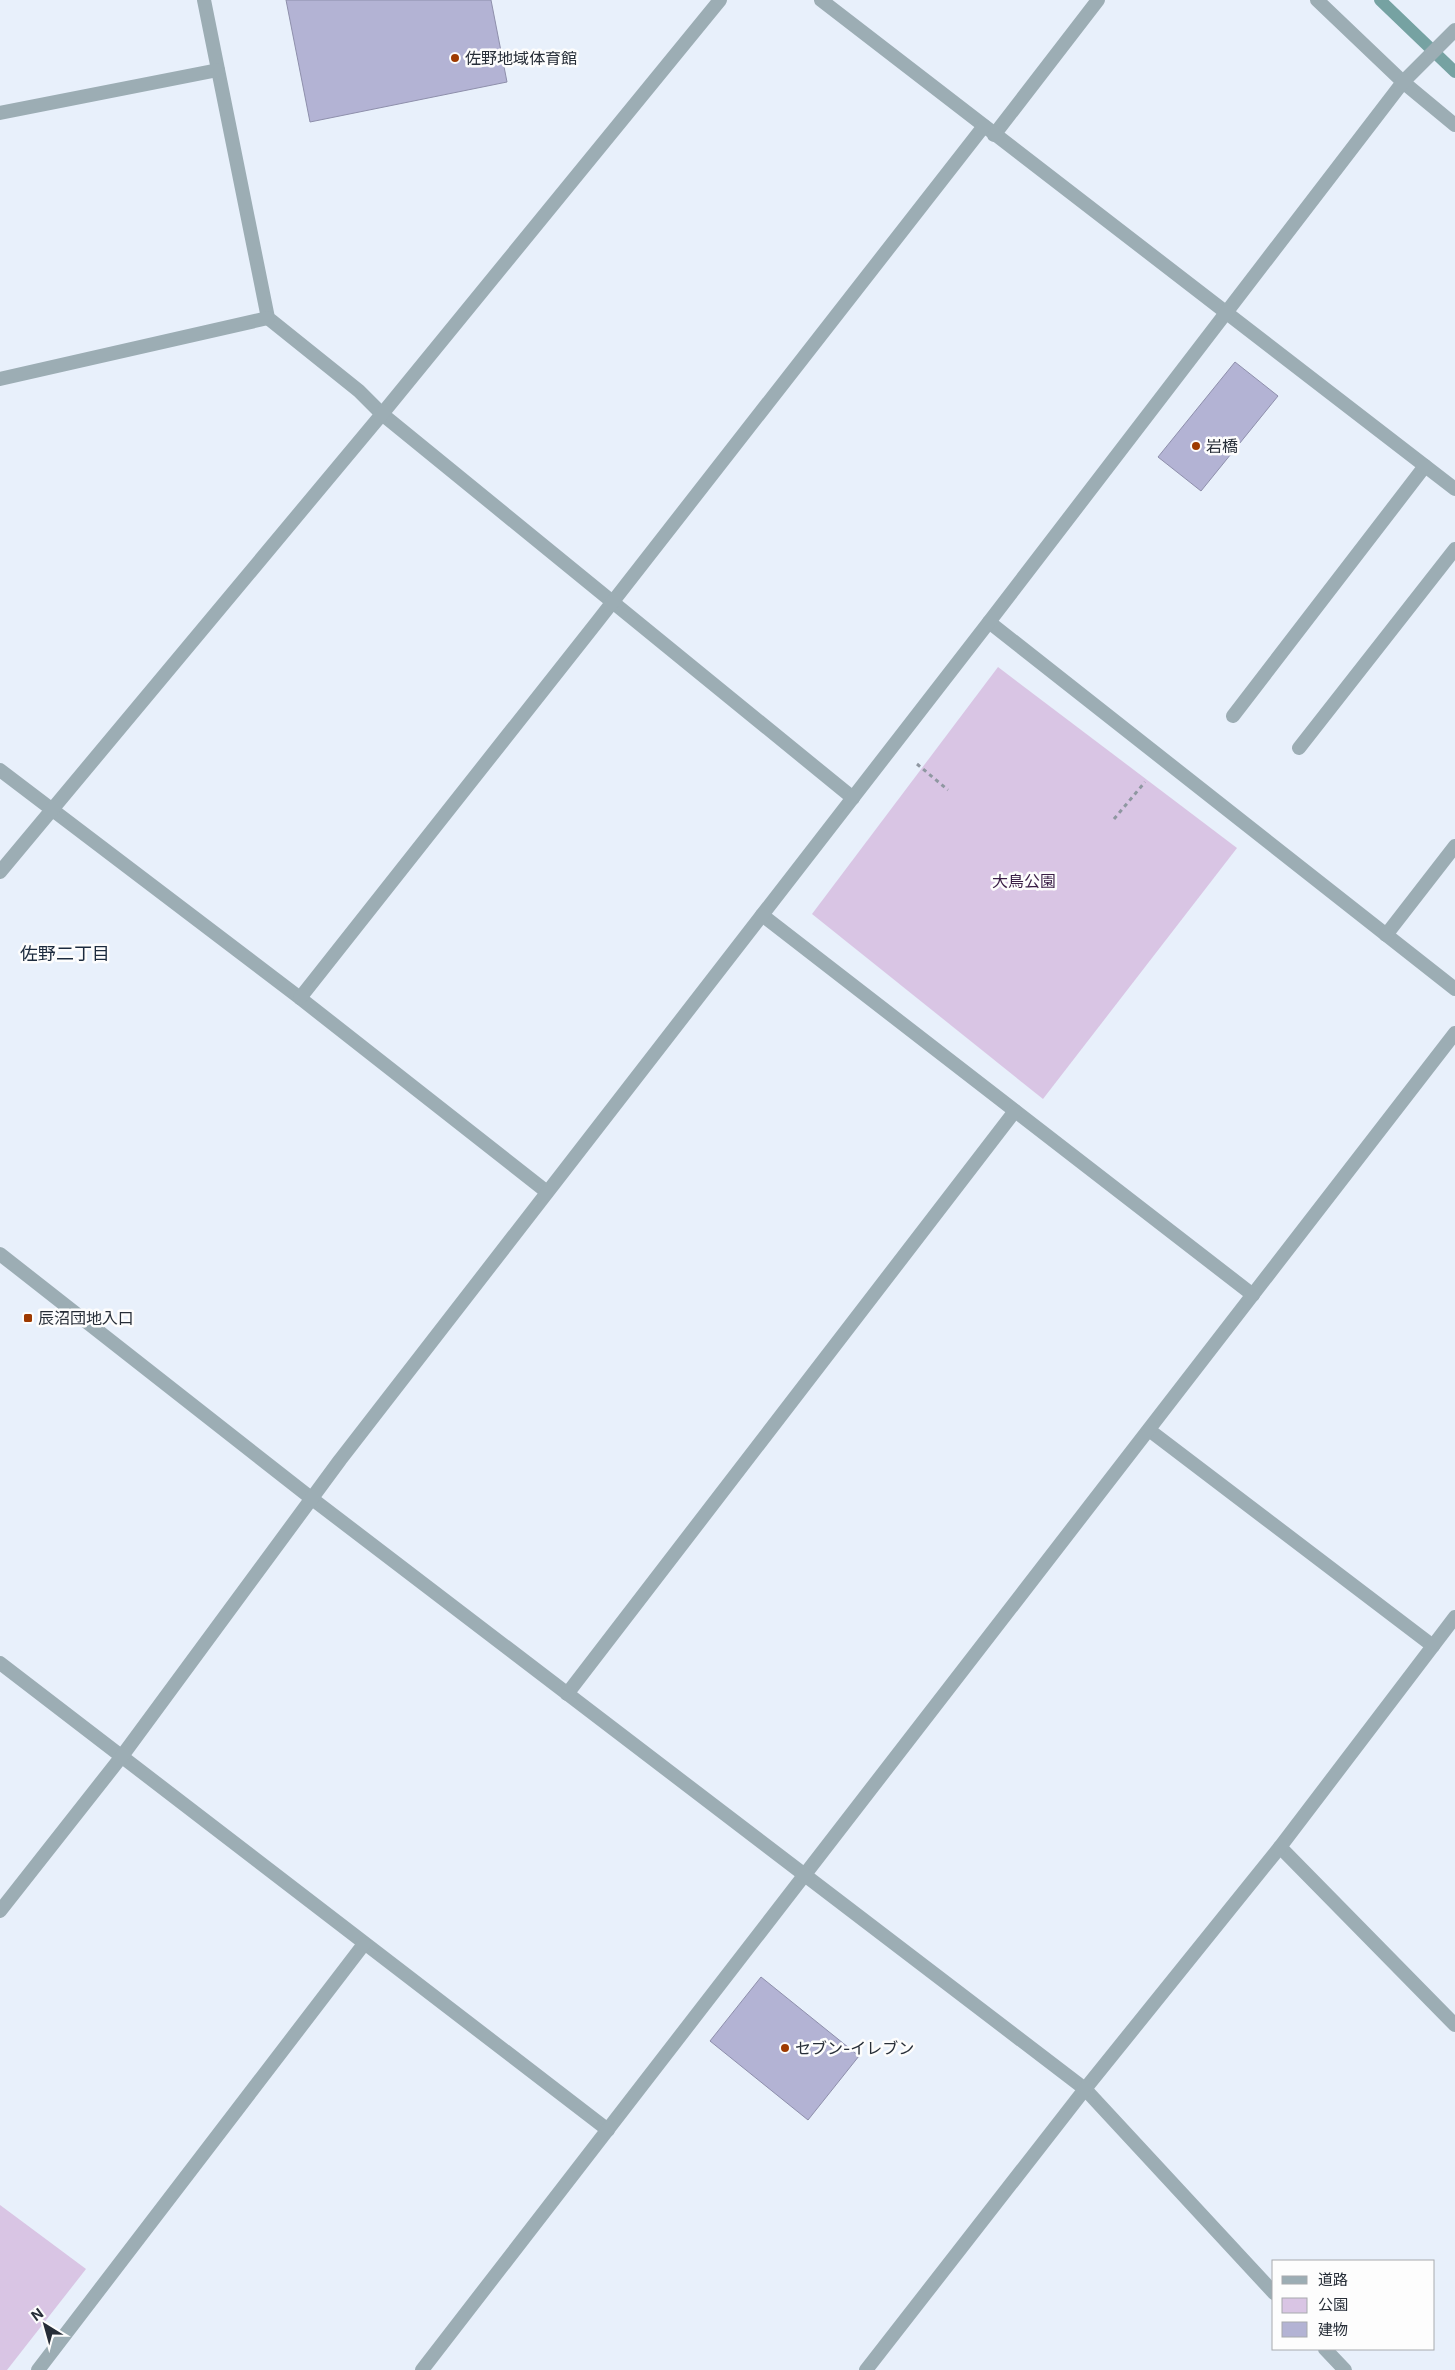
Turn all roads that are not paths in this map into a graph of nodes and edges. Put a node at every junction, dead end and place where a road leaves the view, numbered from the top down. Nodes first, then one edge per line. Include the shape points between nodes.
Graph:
1 (204, 0) edge
2 (720, 0) edge
3 (821, 0) edge
4 (1098, 0) edge
5 (1317, 0) edge
6 (1455, 30) edge
7 (218, 70) junction
8 (1403, 82) junction
9 (0, 113) edge
10 (1455, 125) edge
11 (989, 130) junction
12 (1227, 311) junction
13 (268, 318) junction
14 (0, 379) edge
15 (382, 414) junction
16 (1425, 466) junction
17 (1455, 489) edge
18 (1455, 549) edge
19 (614, 600) junction
20 (989, 622) junction
21 (1233, 716) dead end
22 (1299, 748) dead end
23 (0, 770) edge
24 (853, 798) junction
25 (52, 810) junction
26 (1455, 846) edge
27 (0, 872) edge
28 (762, 915) junction
29 (1386, 935) junction
30 (1455, 989) edge
31 (300, 998) junction
32 (1455, 1033) edge
33 (1015, 1111) junction
34 (547, 1192) junction
35 (0, 1254) edge
36 (1253, 1296) junction
37 (1149, 1430) junction
38 (311, 1498) junction
39 (1455, 1617) edge
40 (1432, 1646) junction
41 (0, 1663) edge
42 (566, 1694) junction
43 (122, 1756) junction
44 (1280, 1847) junction
45 (806, 1875) junction
46 (0, 1911) edge
47 (364, 1944) junction
48 (1455, 2025) edge
49 (1085, 2089) junction
50 (608, 2130) junction
51 (1272, 2291) edge
52 (1326, 2350) edge
53 (38, 2370) edge
54 (422, 2370) edge
55 (866, 2370) edge
56 (1345, 2370) edge

1 - 7 street
2 - 15 street
3 - 11 street
4 - 11 street
5 - 8 street
6 - 8 street
7 - 9 street
7 - 13 street
8 - 10 street
8 - 12 street
11 - 12 street
11 - 19 street
12 - 16 street
12 - 20 street
13 - 14 street
13 - 15 street via 359,391
15 - 19 street
15 - 25 street
16 - 17 street
16 - 21 street
18 - 22 street
19 - 24 street
19 - 31 street
20 - 24 street
20 - 29 street
23 - 25 street
24 - 28 street
25 - 27 street
25 - 31 street
26 - 29 street
28 - 33 street
28 - 34 street
29 - 30 street
31 - 34 street
32 - 36 street
33 - 36 street
33 - 42 street
34 - 38 street
35 - 38 street
36 - 37 street
37 - 40 street
37 - 45 street
38 - 42 street
38 - 43 street
39 - 40 street
40 - 44 street
41 - 43 street
42 - 45 street
43 - 46 street
43 - 47 street
44 - 48 street
44 - 49 street
45 - 49 street
45 - 50 street
47 - 50 street
47 - 53 street
49 - 51 street
49 - 55 street
50 - 54 street
52 - 56 street

